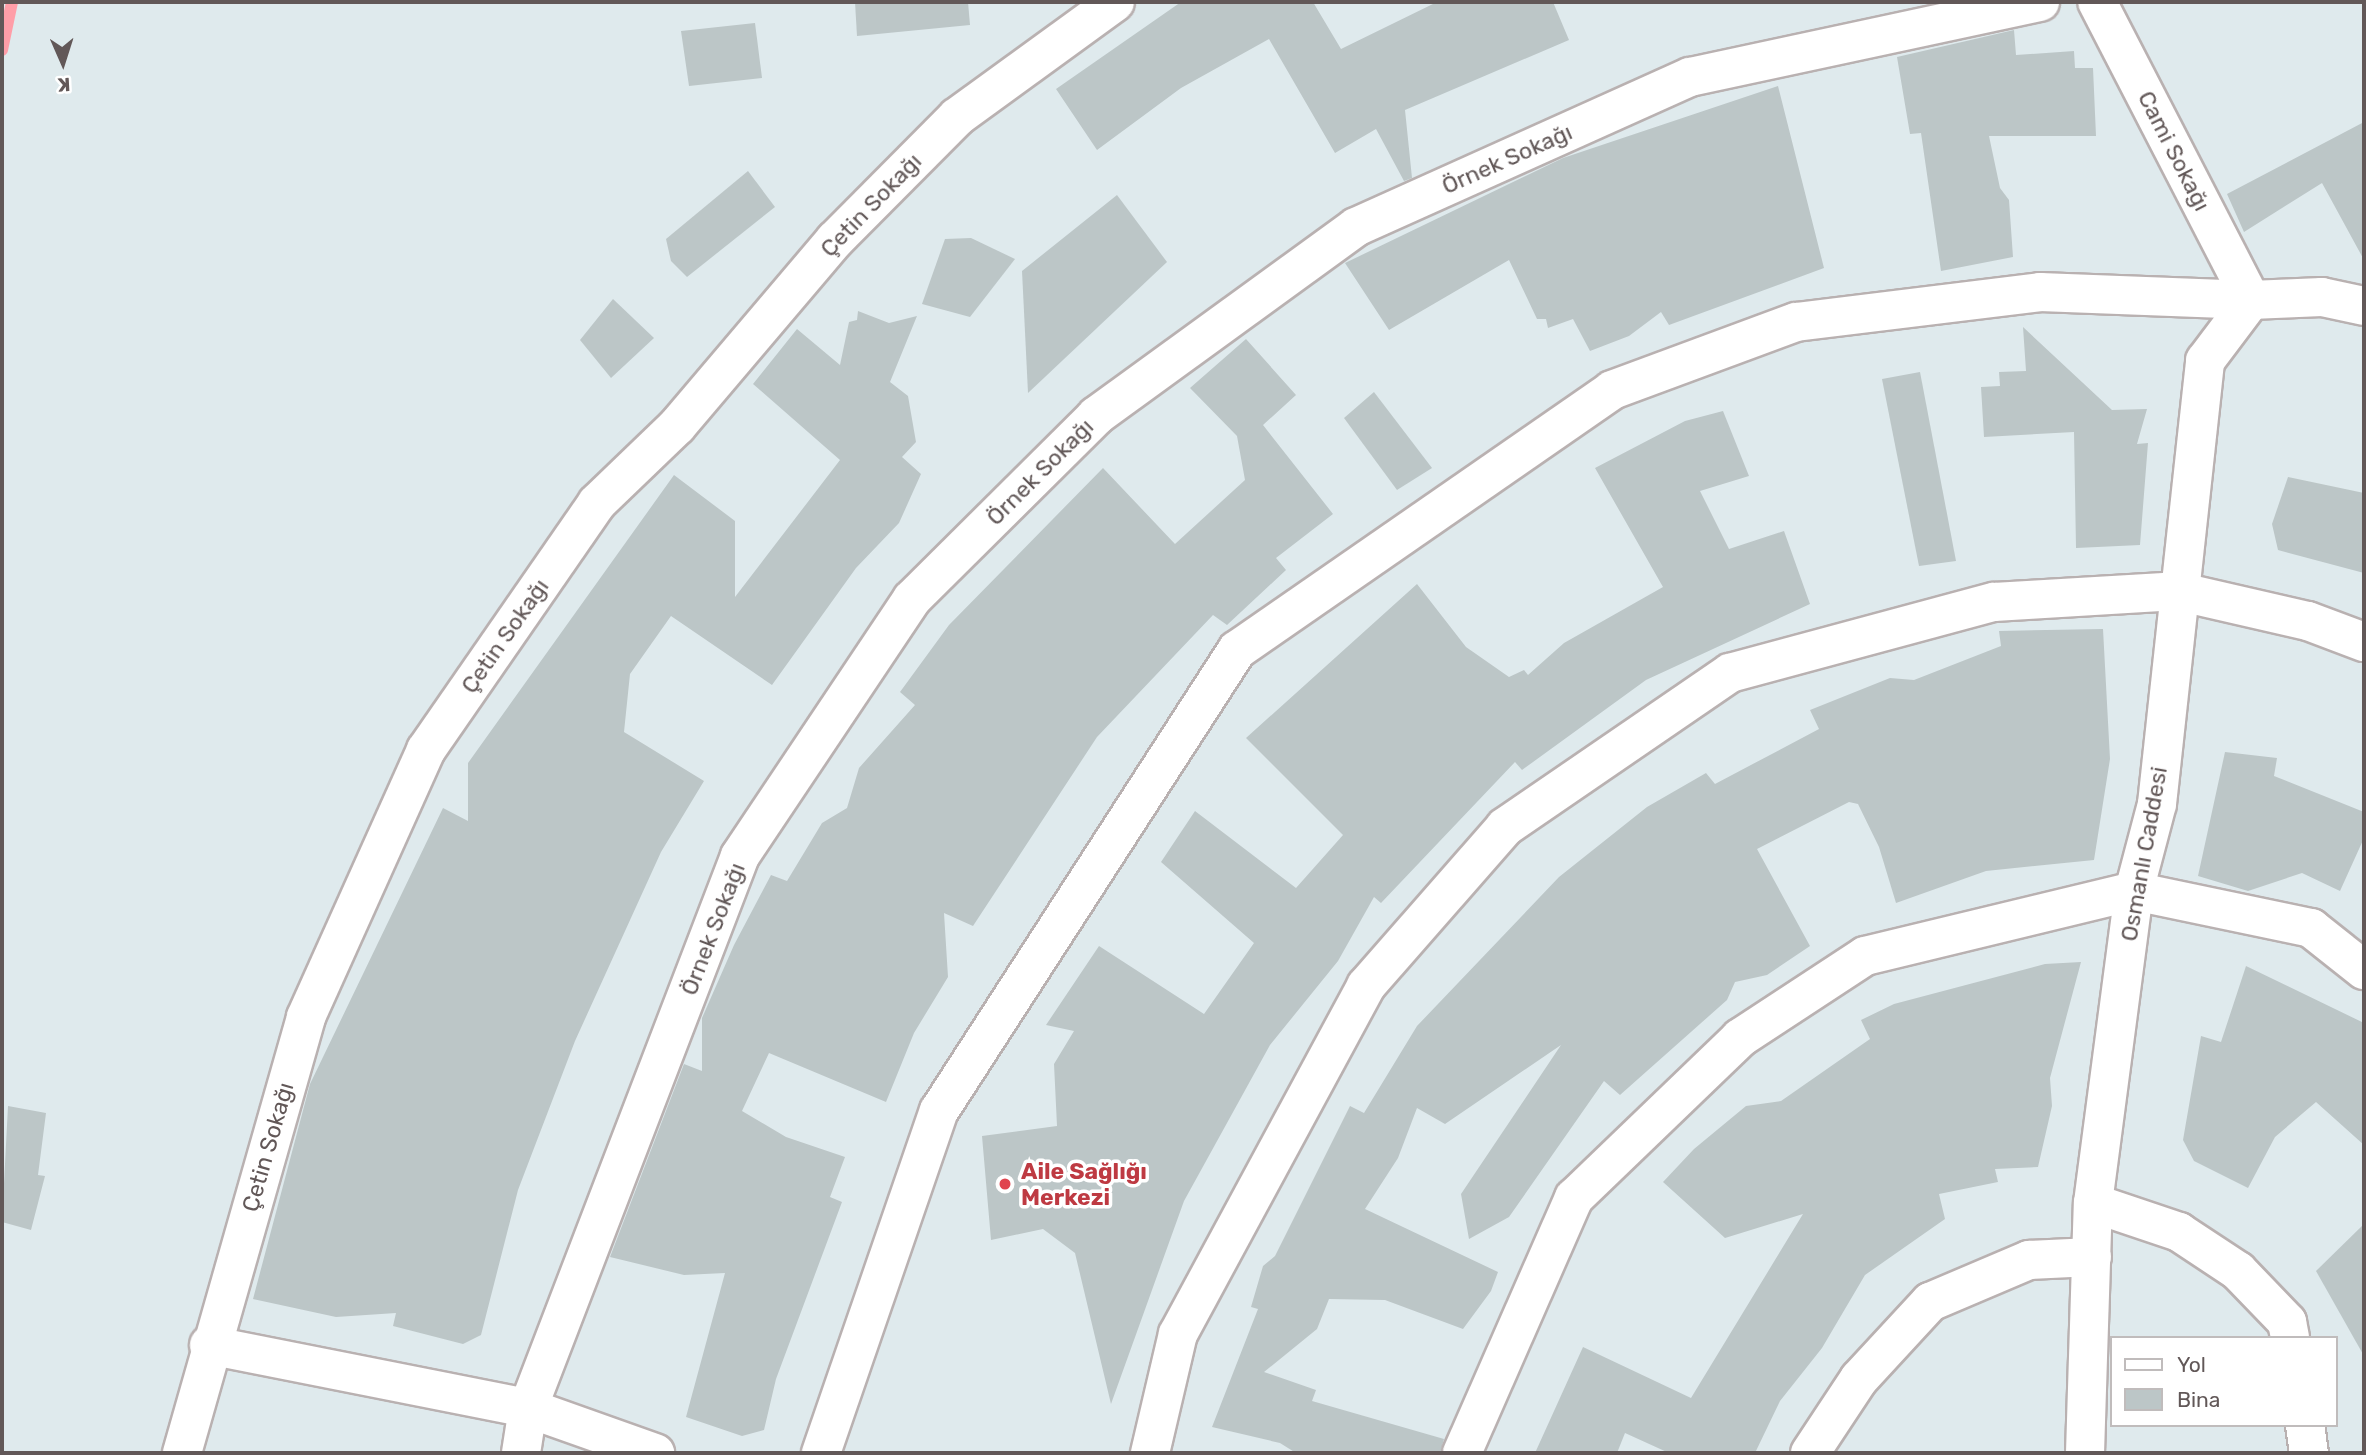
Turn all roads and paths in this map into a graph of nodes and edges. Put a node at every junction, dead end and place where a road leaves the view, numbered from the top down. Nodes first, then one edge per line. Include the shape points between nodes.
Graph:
1 (1115, 2) edge
2 (2040, 2) edge
3 (2097, 2) edge
4 (2251, 300) junction
5 (2364, 306) edge
6 (2177, 591) junction
7 (2364, 642) edge
8 (2134, 891) junction
9 (2364, 970) edge
10 (2093, 1203) junction
11 (2092, 1257) junction
12 (2290, 1336) edge
13 (209, 1345) junction
14 (528, 1408) junction
15 (2305, 1427) edge
16 (182, 1453) edge
17 (521, 1453) edge
18 (655, 1453) edge
19 (821, 1453) edge
20 (1150, 1453) edge
21 (1462, 1453) edge
22 (1810, 1453) edge
23 (2085, 1453) edge
24 (2309, 1453) edge

1 - 13 street, Çetin Sokağı via 957,117 835,240 677,426 597,503 426,750 306,1017
2 - 14 street, Örnek Sokağı via 1678,82 1356,227 1096,416 912,599 740,856
3 - 4 street, Cami Sokağı
4 - 5 street via 2322,297
4 - 6 street, Osmanlı Caddesi via 2206,361
4 - 19 street via 2040,292 1796,322 1612,390 1237,650 939,1111
6 - 7 street via 2308,621
6 - 8 street, Osmanlı Caddesi via 2157,804
6 - 20 street via 1994,601 1730,673 1505,827 1366,986 1178,1334
8 - 9 street via 2311,928
8 - 10 street, Osmanlı Caddesi
8 - 21 street via 1865,956 1740,1038 1574,1198
10 - 11 street, Osmanlı Caddesi
10 - 12 street via 2179,1232 2238,1271 2287,1322
11 - 22 street via 2029,1260 1930,1302 1859,1379
11 - 23 street, Osmanlı Caddesi
13 - 14 street
13 - 16 street, Çetin Sokağı
14 - 17 street, Örnek Sokağı
14 - 18 street
15 - 24 street

